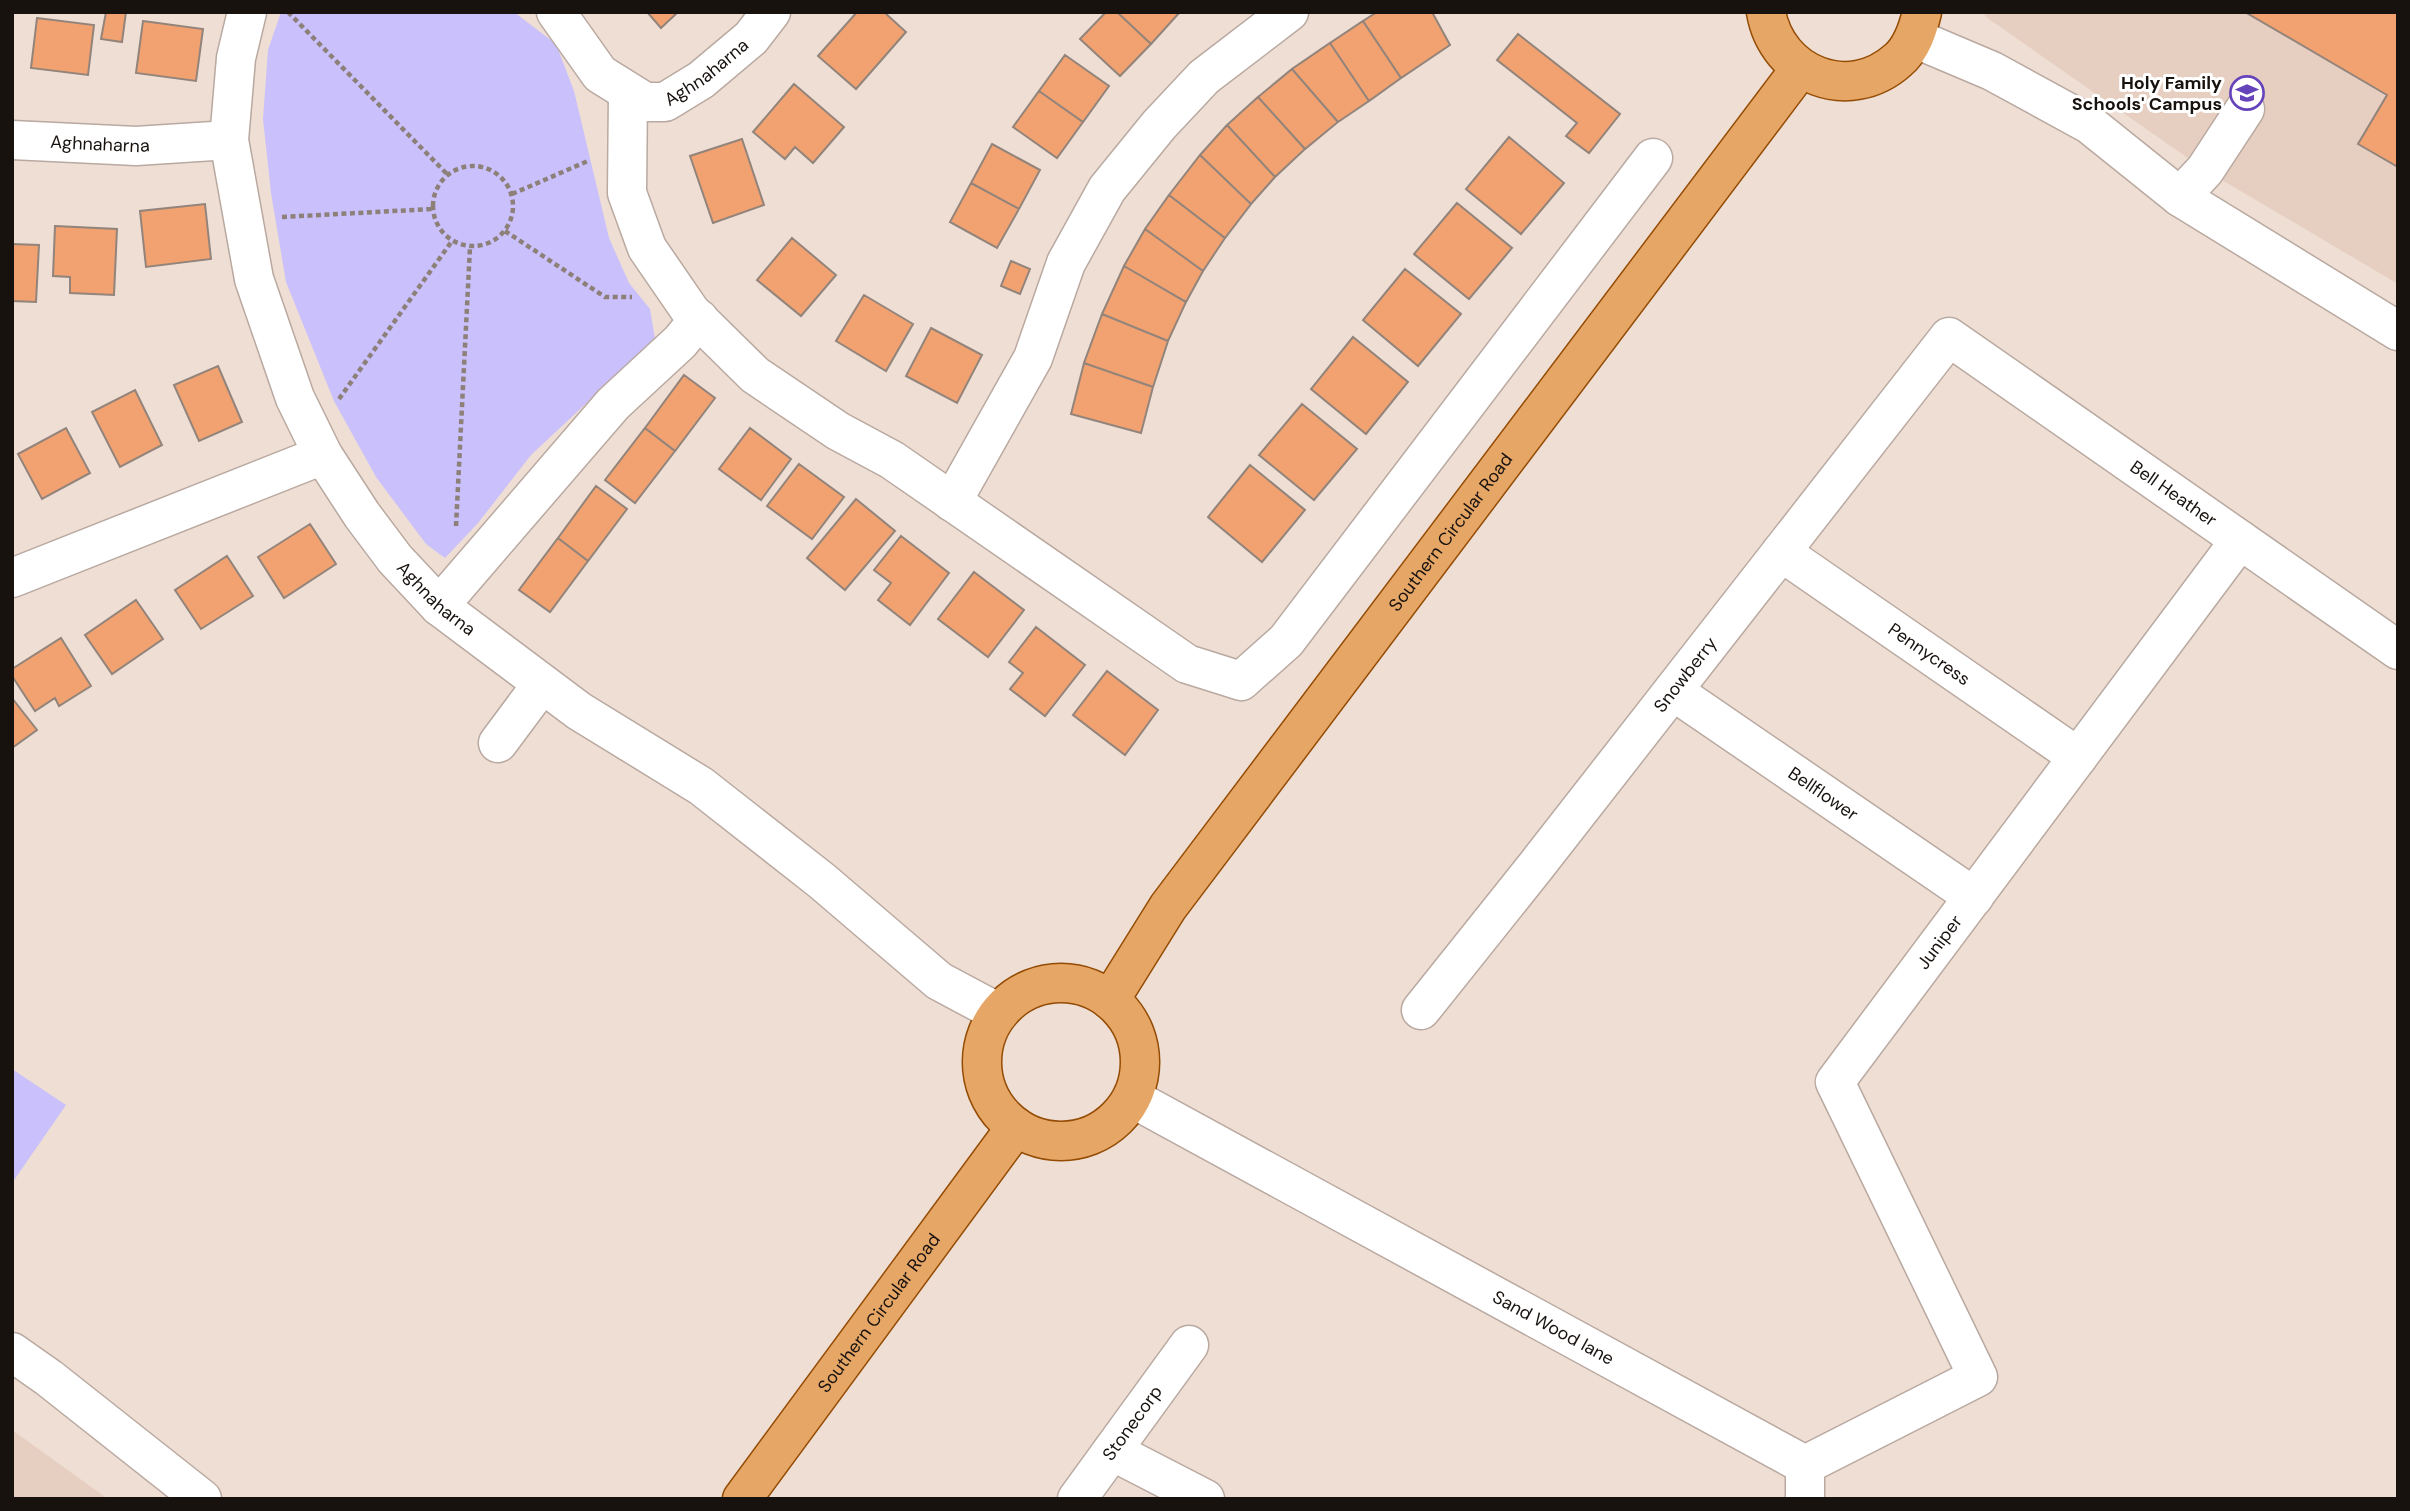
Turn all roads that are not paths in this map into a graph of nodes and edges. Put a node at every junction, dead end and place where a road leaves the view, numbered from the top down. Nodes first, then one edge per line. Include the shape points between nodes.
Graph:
1 (247, 12) edge
2 (556, 12) edge
3 (771, 12) edge
4 (1289, 12) edge
5 (1766, 12) edge
6 (1918, 25) edge
7 (1800, 69) junction
8 (628, 93) junction
9 (2245, 109) dead end
10 (12, 140) edge
11 (229, 140) junction
12 (1653, 158) dead end
13 (2180, 197) junction
14 (690, 309) junction
15 (2398, 331) edge
16 (1949, 337) joint
17 (323, 455) junction
18 (952, 502) junction
19 (2240, 540) junction
20 (1781, 552) junction
21 (12, 578) edge
22 (439, 606) junction
23 (2398, 650) edge
24 (542, 684) junction
25 (1673, 691) junction
26 (498, 743) dead end
27 (2078, 757) junction
28 (1974, 897) junction
29 (1110, 1000) junction
30 (1421, 1010) dead end
31 (999, 1013) junction
32 (1132, 1098) junction
33 (1016, 1127) junction
34 (1189, 1345) dead end
35 (12, 1352) edge
36 (1978, 1377) joint
37 (1112, 1451) junction
38 (1805, 1482) edge
39 (202, 1499) edge
40 (742, 1499) edge
41 (1077, 1499) edge
42 (1205, 1499) edge

1 - 11 street, Aghnaharna via 236,58
2 - 8 street, Aghnaharna via 600,74
3 - 8 street, Aghnaharna via 751,38 701,80 664,102 645,102
4 - 18 street via 1204,77 1107,189 1066,263 1033,358
5 - 7 main road via 1781,51
6 - 7 main road via 1899,60 1877,74 1850,81 1824,79
6 - 13 street via 2089,124
7 - 29 main road, Southern Circular Road via 1168,907
8 - 14 street via 627,193 647,248
9 - 13 street via 2205,170
10 - 11 street, Aghnaharna via 136,146
11 - 17 street, Aghnaharna via 254,279 295,398
12 - 18 street via 1286,640 1241,681 1187,664
13 - 15 street
14 - 18 street via 755,375
14 - 22 street via 680,341 613,404
16 - 19 street, Bell Heather
16 - 20 street, Snowberry
17 - 21 street
17 - 22 street, Aghnaharna via 395,559
19 - 23 street, Bell Heather
19 - 27 street, Juniper
20 - 25 street, Snowberry
20 - 27 street, Pennycress
22 - 24 street, Aghnaharna
24 - 26 street
24 - 31 street, Aghnaharna via 701,786 939,981
25 - 28 street, Bellflower
25 - 30 street, Snowberry
27 - 28 street, Juniper
28 - 36 street, Juniper via 1835,1082
29 - 31 main road via 1088,988 1064,983 1040,986
29 - 32 main road via 1128,1020 1139,1045 1140,1072
31 - 33 main road via 982,1053 983,1074 1000,1113
32 - 33 main road via 1093,1137 1040,1139
32 - 38 street, Sand Wood lane
33 - 40 main road, Southern Circular Road
34 - 37 street, Stonecorp
35 - 39 street
36 - 38 street, Sand Wood lane
37 - 41 street, Stonecorp
37 - 42 street

